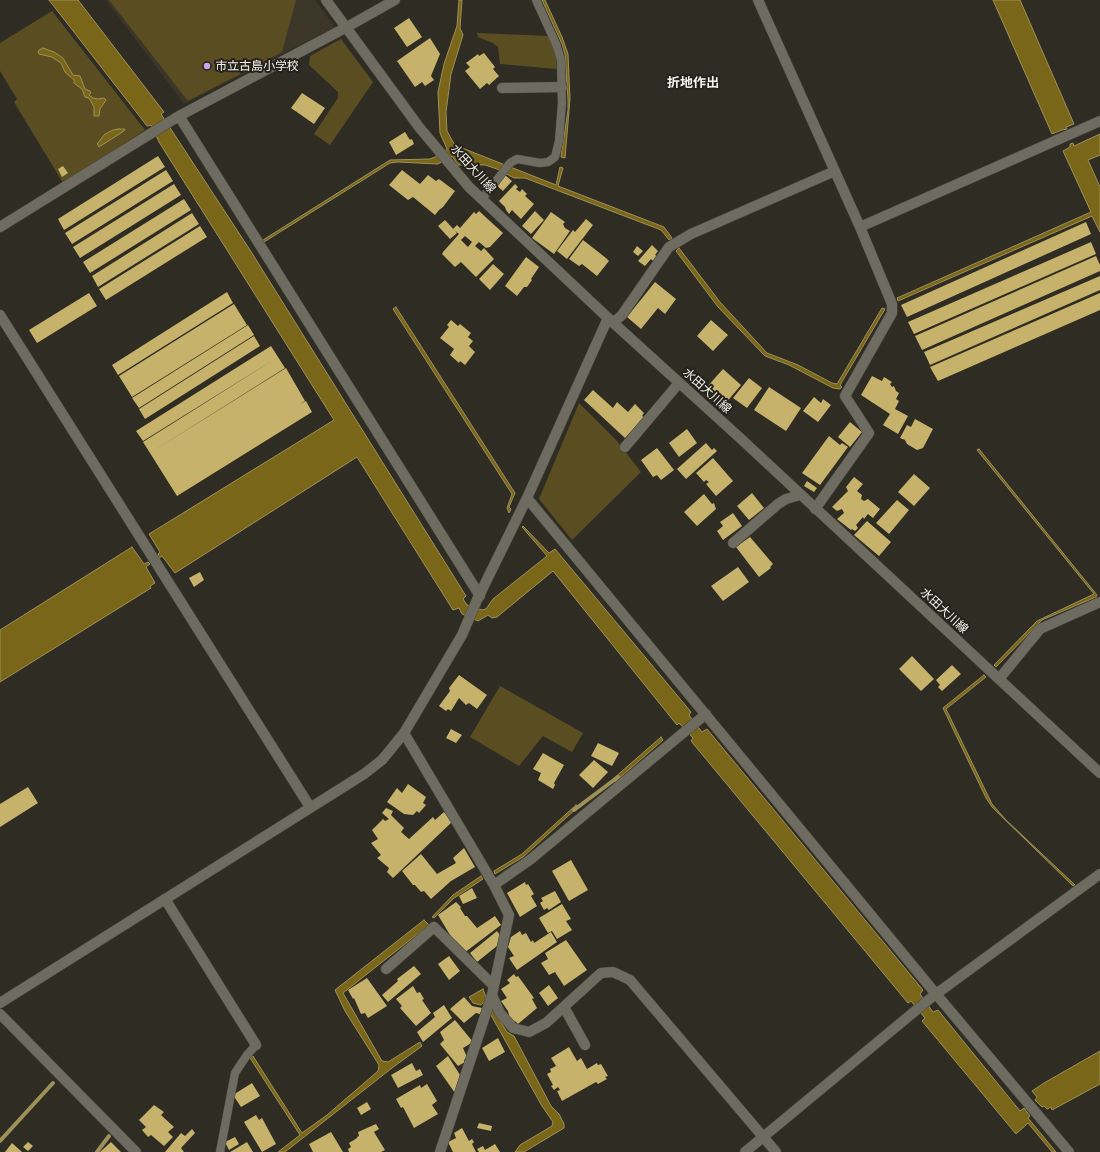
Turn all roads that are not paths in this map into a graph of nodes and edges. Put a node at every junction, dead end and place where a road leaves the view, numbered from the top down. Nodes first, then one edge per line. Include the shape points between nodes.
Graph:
1 (326, 0) edge
2 (395, 0) edge
3 (536, 0) edge
4 (758, 0) edge
5 (347, 27) junction
6 (502, 88) dead end
7 (562, 88) junction
8 (176, 118) junction
9 (1100, 121) edge
10 (835, 172) junction
11 (482, 199) junction
12 (0, 227) edge
13 (860, 227) junction
14 (0, 315) edge
15 (610, 321) junction
16 (678, 382) junction
17 (625, 447) dead end
18 (800, 494) junction
19 (526, 498) junction
20 (815, 509) junction
21 (733, 543) dead end
22 (478, 598) junction
23 (1100, 602) edge
24 (999, 679) junction
25 (703, 716) junction
26 (404, 733) junction
27 (1100, 773) edge
28 (310, 807) junction
29 (1100, 874) edge
30 (494, 885) junction
31 (165, 898) junction
32 (386, 969) dead end
33 (493, 991) junction
34 (934, 995) junction
35 (0, 1003) edge
36 (564, 1007) junction
37 (0, 1014) edge
38 (256, 1044) joint
39 (586, 1045) dead end
40 (764, 1136) junction
41 (136, 1152) edge
42 (220, 1152) edge
43 (440, 1152) edge
44 (745, 1152) edge
45 (776, 1152) edge
46 (1069, 1152) edge

1 - 5 street, 水田大川線
2 - 5 street
3 - 7 lane via 561,60
4 - 10 street
5 - 8 street
5 - 11 street, 水田大川線 via 419,127
6 - 7 street
7 - 11 lane via 559,141 555,157 548,162 517,159 510,163
8 - 12 street
8 - 22 street
9 - 13 street
10 - 13 street
10 - 15 street via 691,234 669,247 622,315
11 - 15 street, 水田大川線
13 - 20 street via 892,304 892,313 845,396 869,432
14 - 28 street
15 - 16 street, 水田大川線
15 - 19 street
16 - 17 street
16 - 18 street, 水田大川線
18 - 20 street, 水田大川線
18 - 21 street via 786,498
19 - 22 street
19 - 25 street
20 - 24 street, 水田大川線
22 - 26 street via 462,635
23 - 24 street via 1040,629
24 - 27 street, 水田大川線
25 - 30 street via 532,859
25 - 34 street
26 - 28 street via 382,760
26 - 30 street
28 - 31 street
29 - 34 street
30 - 33 street via 508,915
31 - 35 street
31 - 38 street
32 - 33 street via 434,927
33 - 36 street via 500,1013 513,1028 528,1032 546,1023
33 - 43 street
34 - 40 street
34 - 46 street
36 - 39 street
36 - 40 street via 601,973 613,972 630,980
37 - 41 street
38 - 42 lane via 235,1073
40 - 44 street
40 - 45 street

